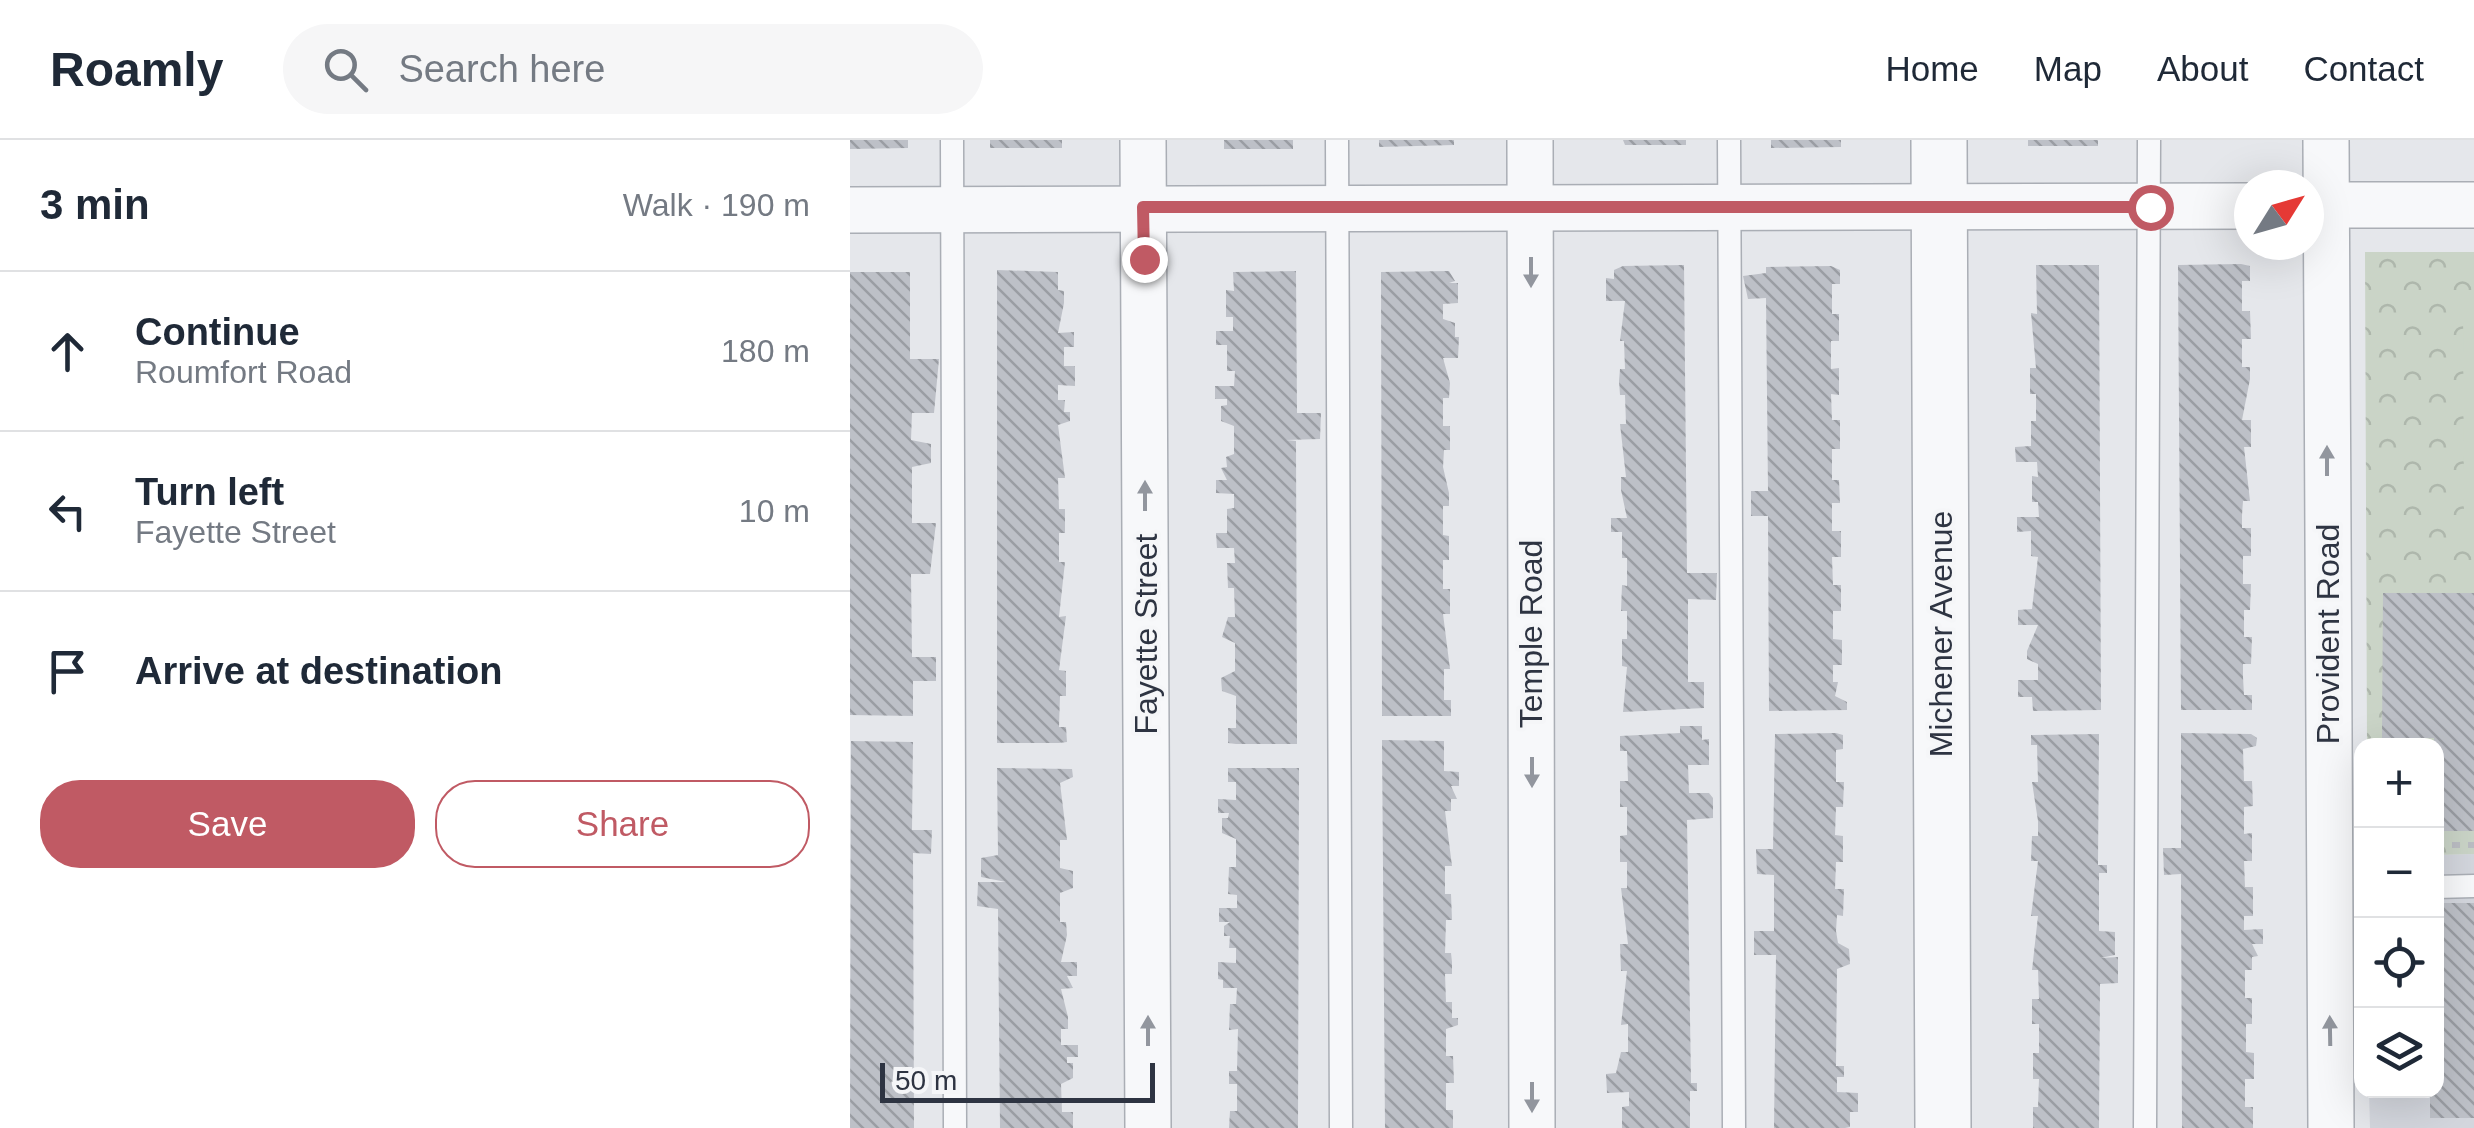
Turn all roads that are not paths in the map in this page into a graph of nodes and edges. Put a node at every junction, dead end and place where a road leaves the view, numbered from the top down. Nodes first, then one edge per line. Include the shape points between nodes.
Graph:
1 (952, 140) edge
2 (1143, 140) edge
3 (1337, 140) edge
4 (1530, 140) edge
5 (1729, 140) edge
6 (1939, 140) edge
7 (2148, 140) edge
8 (2326, 140) edge
9 (2322, 170) edge
10 (2474, 204) edge
11 (2324, 205) edge
12 (2234, 206) edge
13 (1143, 207) junction
14 (1940, 207) junction
15 (2150, 207) junction
16 (1337, 208) junction
17 (1530, 208) junction
18 (850, 210) edge
19 (1729, 210) junction
20 (953, 212) junction
21 (2319, 260) edge
22 (2474, 886) edge
23 (2444, 887) edge
24 (2345, 888) edge
25 (955, 1128) edge
26 (1148, 1128) edge
27 (1341, 1128) edge
28 (1532, 1128) edge
29 (1734, 1128) edge
30 (1943, 1128) edge
31 (2145, 1128) edge
32 (2331, 1128) edge

1 - 20 lane
2 - 13 street, Fayette Street
3 - 16 lane
4 - 17 street, Temple Road
5 - 19 lane
6 - 14 street, Michener Avenue
7 - 15 lane
8 - 9 street, Provident Road
10 - 11 street
12 - 15 street
13 - 16 street
13 - 20 street
26 -> 13 street, Fayette Street
14 - 15 street
14 - 19 street
14 - 30 street, Michener Avenue
15 - 31 lane
16 - 17 street
16 - 27 lane
17 - 19 street
17 -> 28 street, Temple Road
18 - 20 street
19 - 29 lane
20 - 25 lane
24 -> 21 street, Provident Road
22 - 23 lane
32 -> 24 street, Provident Road

